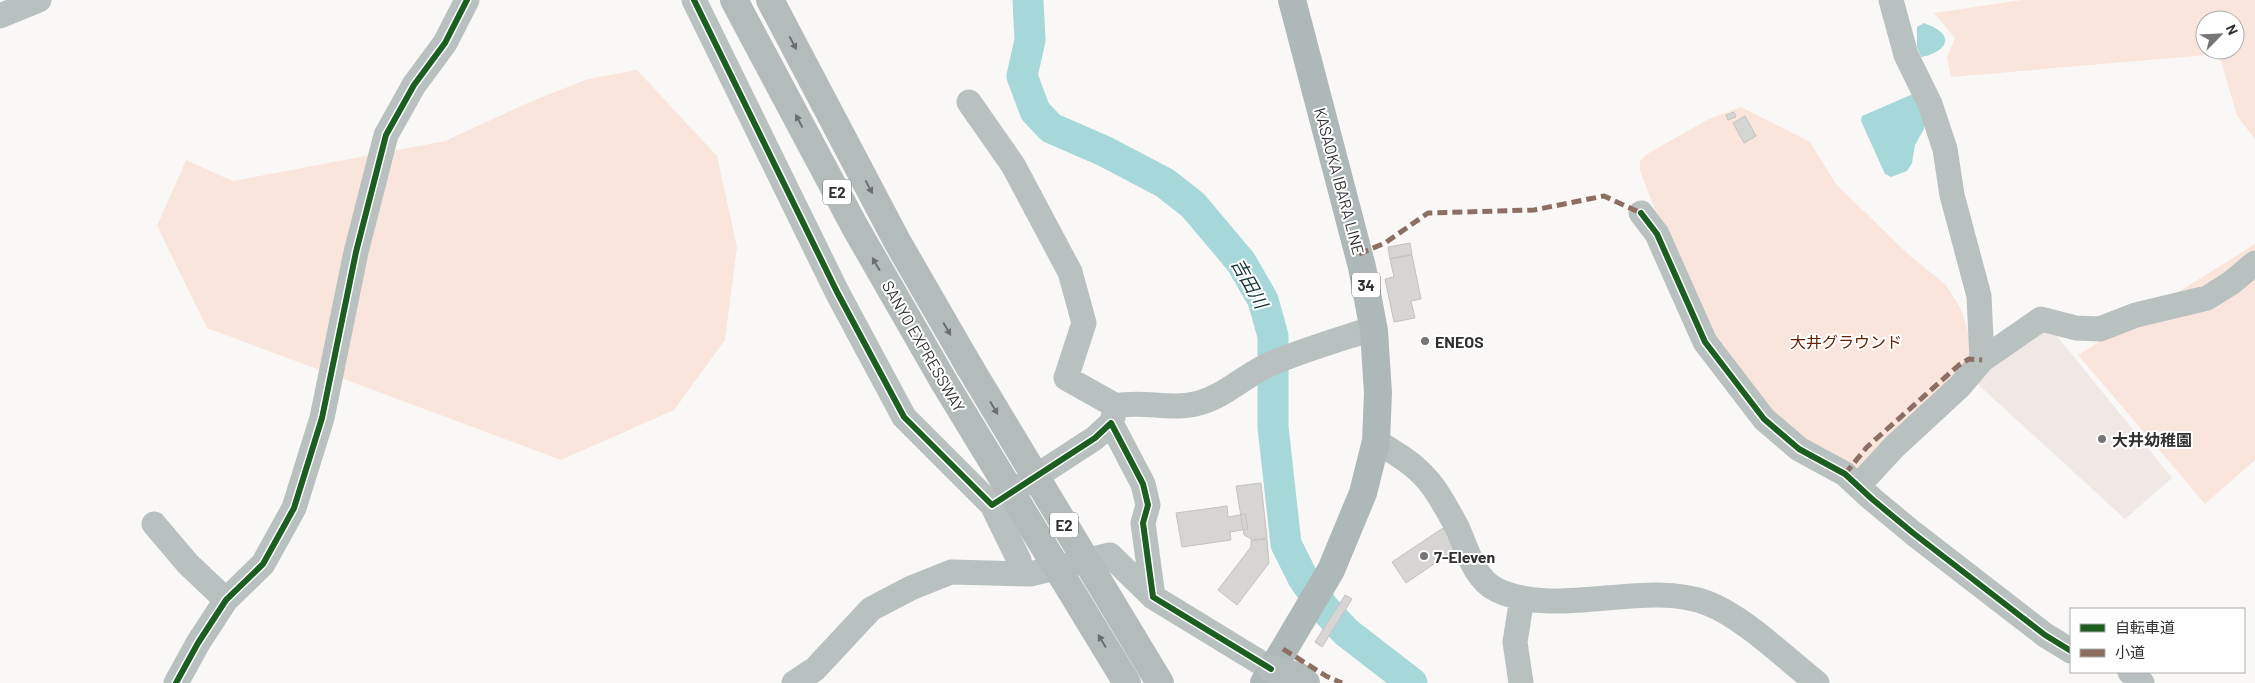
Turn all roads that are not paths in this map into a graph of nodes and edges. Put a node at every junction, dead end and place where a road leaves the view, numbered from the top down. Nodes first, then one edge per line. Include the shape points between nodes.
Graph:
1 (39, 0) edge
2 (467, 0) edge
3 (694, 0) edge
4 (734, 0) edge
5 (770, 0) edge
6 (1292, 0) edge
7 (1891, 0) edge
8 (0, 16) edge
9 (969, 102) dead end
10 (1641, 213) dead end
11 (2255, 263) edge
12 (1374, 331) junction
13 (1982, 360) junction
14 (1113, 414) junction
15 (1376, 441) junction
16 (1858, 486) junction
17 (992, 506) junction
18 (154, 524) dead end
19 (1070, 533) junction
20 (1022, 574) junction
21 (1154, 596) junction
22 (1522, 598) junction
23 (226, 600) junction
24 (2070, 649) edge
25 (2131, 673) edge
26 (1265, 679) edge
27 (176, 683) edge
28 (794, 683) edge
29 (1127, 683) edge
30 (1160, 683) edge
31 (1174, 683) edge
32 (1306, 683) edge
33 (1520, 683) edge
34 (1817, 683) edge
35 (2142, 683) edge

1 - 8 street
2 - 23 street via 445,43 414,84 386,135 356,252 322,418 294,508 263,564
3 - 17 street via 837,292 904,417
29 -> 4 highway, SANYO EXPRESSWAY / E2, bridge via 944,382 855,227
5 -> 19 highway, SANYO EXPRESSWAY / E2, bridge via 898,243
6 - 12 main road, KASAOKA IBARA LINE / 34 via 1359,254
7 - 13 street via 1906,55 1930,104 1945,149 1952,196 1979,296
9 - 14 street via 1013,165 1070,272 1084,323 1066,378
10 - 16 street via 1657,234 1706,342 1764,419 1800,449 1845,474
11 - 13 street via 2207,298 2136,315 2100,329 2076,328 2041,319
12 - 14 street via 1362,332 1276,362 1227,392 1200,403 1182,407 1143,403
12 - 15 main road, KASAOKA IBARA LINE / 34 via 1378,393
13 - 16 street via 1960,386 1894,447
14 - 17 street via 1095,438
14 - 21 street via 1143,484 1148,505 1143,523
15 - 22 street via 1414,465 1434,489 1457,527 1470,560 1486,582 1500,591
15 - 26 main road, KASAOKA IBARA LINE / 34 via 1364,492 1331,570
16 - 24 street via 2045,635
17 - 20 street via 1019,560
18 - 23 street via 188,564
19 - 30 highway, SANYO EXPRESSWAY / E2, bridge
19 - 31 highway, bridge
20 - 21 street via 1110,555
20 - 28 street via 951,572 911,588 871,609 816,669
21 - 26 street
22 - 33 street via 1515,642
22 - 34 street via 1661,596 1707,603 1735,618
23 - 27 street
25 - 35 street
26 - 32 highway via 1298,676

